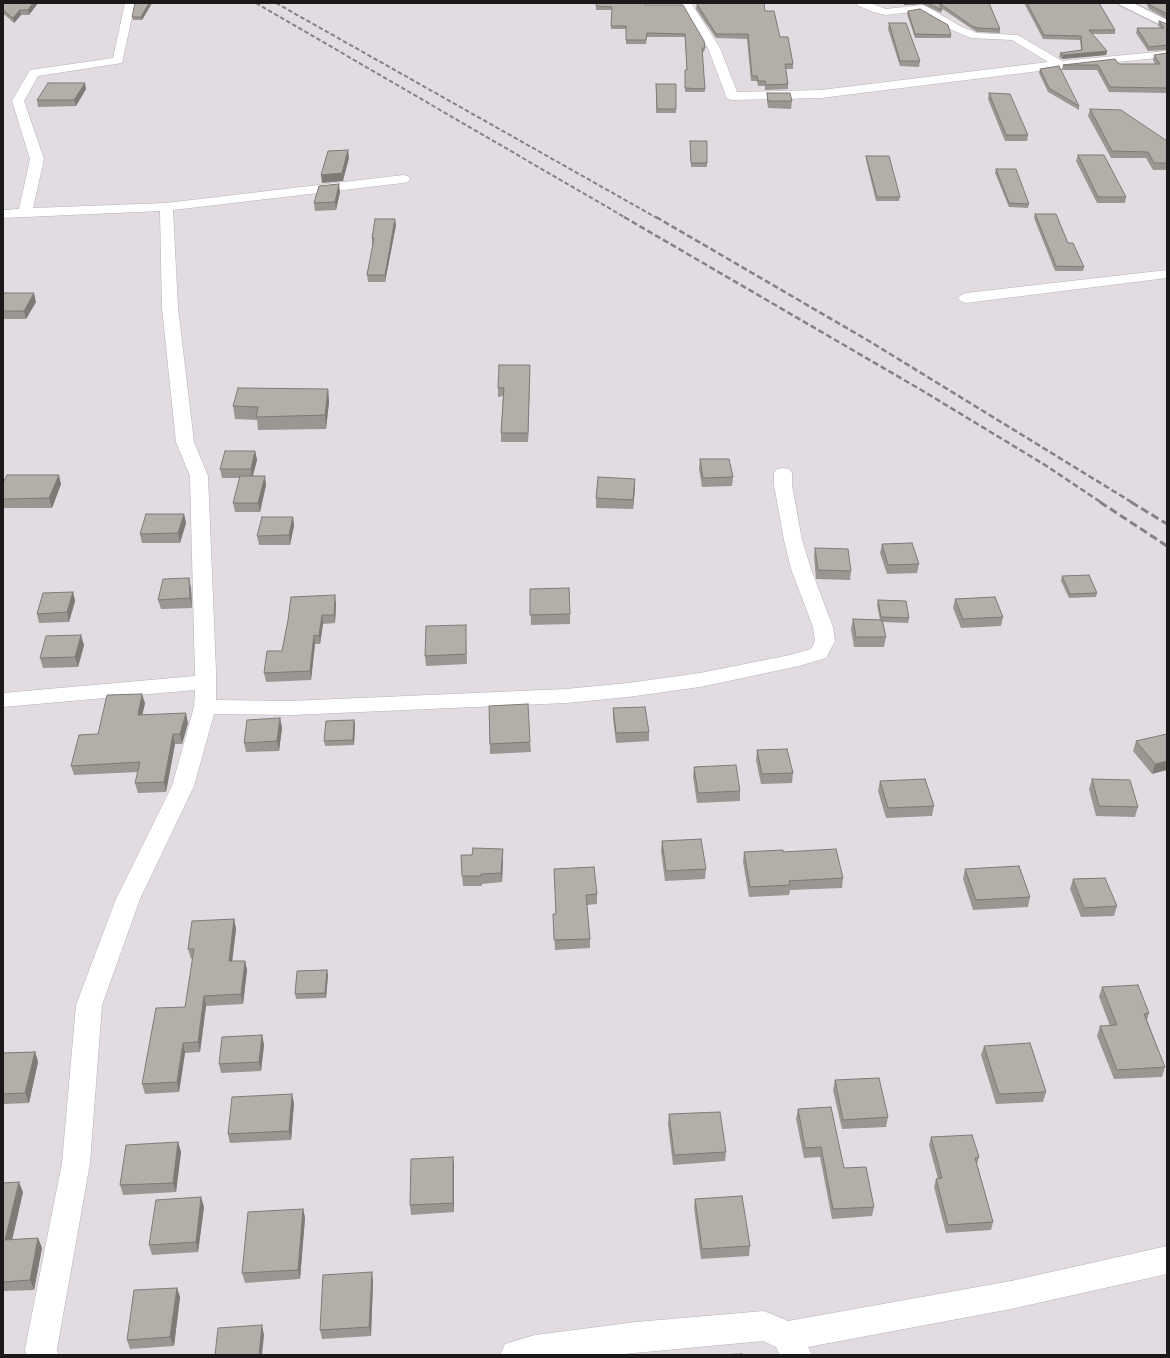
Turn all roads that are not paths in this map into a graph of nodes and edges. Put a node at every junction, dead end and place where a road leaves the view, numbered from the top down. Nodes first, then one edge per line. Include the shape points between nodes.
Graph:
1 (130, 3) edge
2 (686, 3) edge
3 (861, 3) edge
4 (1124, 3) edge
5 (1167, 25) edge
6 (1167, 54) edge
7 (1060, 65) junction
8 (403, 179) dead end
9 (166, 207) junction
10 (26, 213) junction
11 (3, 214) edge
12 (1167, 274) edge
13 (966, 298) dead end
14 (783, 473) dead end
15 (206, 682) junction
16 (3, 700) edge
17 (205, 707) junction
18 (1167, 1260) edge
19 (791, 1345) edge
20 (42, 1355) edge
21 (516, 1355) edge

1 - 10 street via 118,61 34,73 18,101 37,159
2 - 7 street via 714,48 732,96 821,94
3 - 7 street via 886,12 922,8 975,36 1014,37
4 - 5 main road
6 - 7 street
8 - 9 street
9 - 10 street
9 - 15 street via 170,308 185,442 199,476
10 - 11 street
12 - 13 street
14 - 17 street via 782,485 792,540 823,627 825,641 819,653 700,680 566,696 306,707
15 - 16 street
15 - 17 street
17 - 20 street via 183,786 128,899 89,1005 76,1163 40,1349
18 - 19 street
19 - 21 street via 764,1326 636,1337

